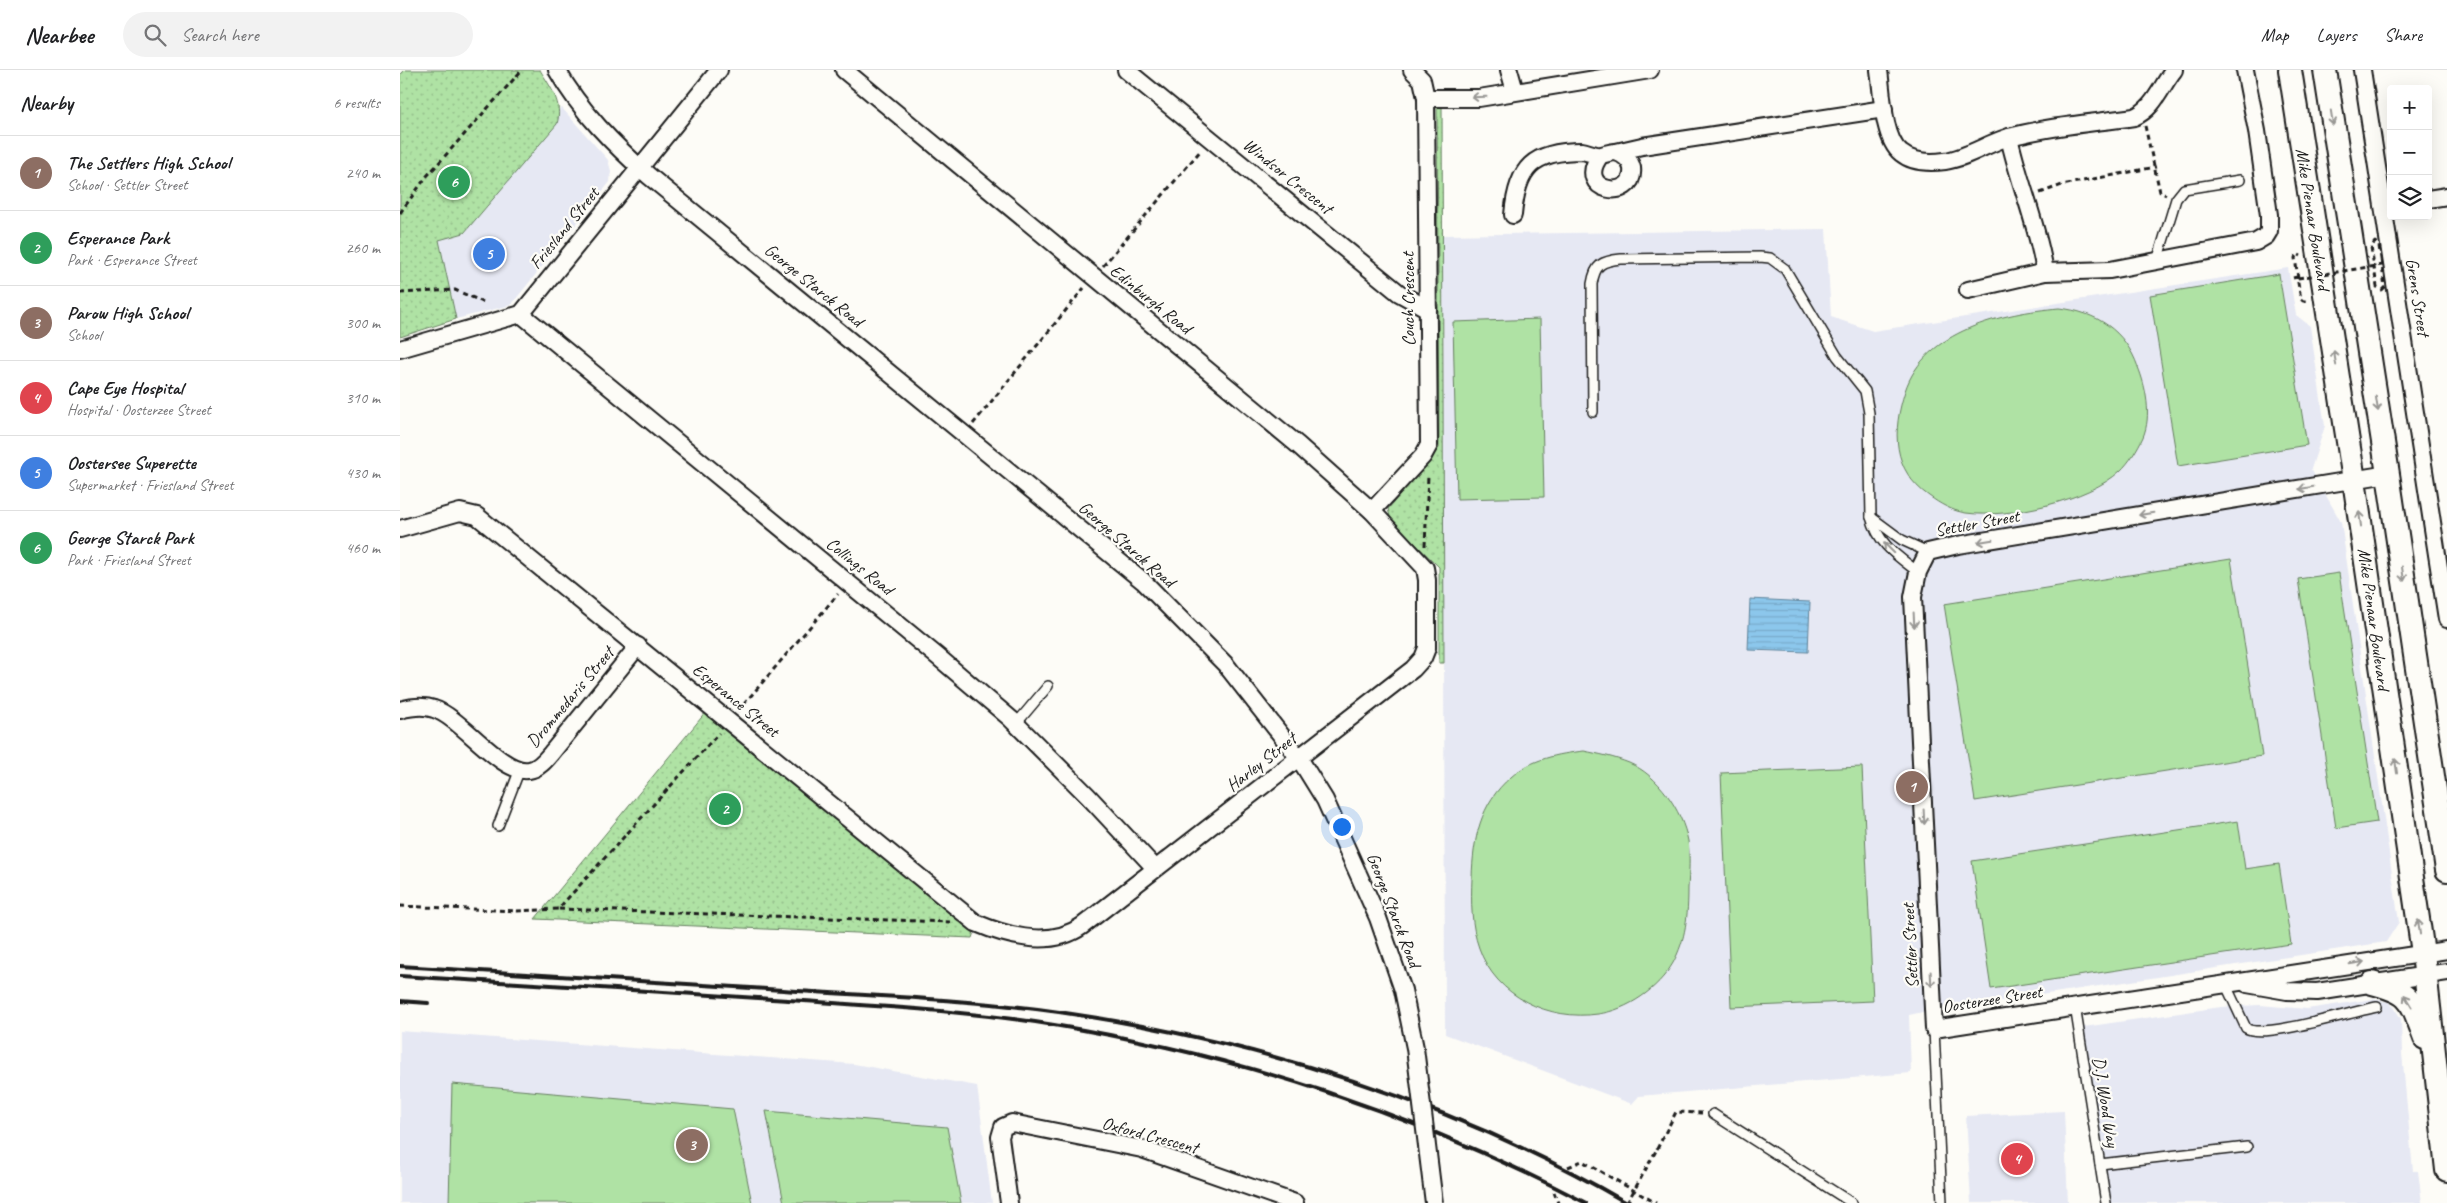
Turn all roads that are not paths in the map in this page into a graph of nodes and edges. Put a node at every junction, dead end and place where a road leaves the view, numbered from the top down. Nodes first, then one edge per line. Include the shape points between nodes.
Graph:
1 (557, 70) edge
2 (719, 70) edge
3 (844, 70) edge
4 (1126, 70) edge
5 (1412, 70) edge
6 (1510, 70) edge
7 (1879, 70) edge
8 (2174, 70) edge
9 (2245, 70) edge
10 (2290, 70) edge
11 (2325, 70) edge
12 (2362, 70) edge
13 (1640, 71) edge
14 (1515, 91) junction
15 (1426, 98) junction
16 (1884, 108) junction
17 (2009, 137) junction
18 (1650, 145) junction
19 (1616, 152) junction
20 (1600, 156) junction
21 (1630, 163) junction
22 (639, 167) junction
23 (2240, 180) dead end
24 (2447, 196) edge
25 (2432, 198) edge
26 (2387, 205) edge
27 (1513, 215) dead end
28 (2389, 220) edge
29 (2157, 261) junction
30 (2045, 272) junction
31 (1968, 290) dead end
32 (1428, 309) junction
33 (521, 314) junction
34 (400, 349) edge
35 (1593, 412) dead end
36 (2388, 474) junction
37 (2354, 480) junction
38 (1372, 511) junction
39 (1871, 517) junction
40 (400, 529) edge
41 (1928, 552) junction
42 (1425, 568) joint
43 (1918, 572) junction
44 (2447, 619) edge
45 (638, 646) junction
46 (1048, 686) dead end
47 (400, 710) edge
48 (1016, 724) junction
49 (1299, 758) junction
50 (520, 769) junction
51 (498, 826) dead end
52 (1155, 868) junction
53 (2447, 870) edge
54 (1044, 939) joint
55 (2447, 950) edge
56 (2423, 953) junction
57 (2436, 974) edge
58 (2227, 982) junction
59 (2372, 983) junction
60 (2075, 1006) junction
61 (2377, 1007) dead end
62 (1934, 1029) junction
63 (2434, 1062) junction
64 (1713, 1114) road end
65 (2247, 1147) dead end
66 (2100, 1164) junction
67 (2447, 1170) edge
68 (1009, 1203) edge
69 (1294, 1203) edge
70 (1434, 1203) edge
71 (1852, 1203) edge
72 (1942, 1203) edge
73 (2106, 1203) edge

1 - 22 street, George Starck Road via 575,99 602,131
2 - 22 street, Friesland Street
3 - 38 street, Edinburgh Road via 1298,445
4 - 32 street, Windsor Crescent via 1398,293
5 - 15 street, Couch Crescent via 1422,80
6 - 14 street
7 - 16 street
8 - 17 street via 2142,114
9 - 29 street via 2257,131 2269,231 2256,242
37 -> 10 main road, Mike Pienaar Boulevard
11 -> 36 main road, Mike Pienaar Boulevard
12 - 26 street, Grens Street
13 - 14 street
14 -> 15 street via 1480,98
15 - 32 street, Couch Crescent
16 - 17 street via 1894,147 1912,160 1947,161
16 - 18 street
17 - 30 street via 2039,235
18 - 19 street
18 - 21 street
19 - 20 street
19 - 21 street
20 - 21 street via 1593,167 1593,174 1598,184 1609,190 1626,185 1631,174
20 - 27 street via 1585,151 1534,160 1520,178
22 - 33 street, Friesland Street
22 - 49 street, George Starck Road via 1143,581 1226,664
23 - 29 lane via 2184,189 2176,199
24 - 25 street
28 - 44 street, Grens Street
29 - 30 street via 2095,272
30 - 31 street
32 - 38 street, Couch Crescent via 1429,444 1423,456
33 - 34 street
33 - 48 street, Collings Road
35 - 39 lane via 1592,284 1596,267 1601,262 1621,259 1770,258 1793,279 1831,347 1865,391 1869,413
36 - 37 street, Settler Street
36 -> 53 main road, Mike Pienaar Boulevard
37 -> 41 street, Settler Street
56 -> 37 main road, Mike Pienaar Boulevard
38 - 42 street, Edinburgh Road
39 - 41 lane via 1902,540
43 -> 39 lane via 1879,538
40 - 45 street, Esperance Street via 460,512 478,516
41 - 43 street, Settler Street
42 - 49 street, Harley Street via 1428,628 1423,658
43 -> 62 street, Settler Street via 1913,597
45 - 50 street, Drommedaris Street via 544,761 530,770
45 - 54 street, Esperance Street via 976,923 995,931
46 - 48 lane
47 - 50 street, Drommedaris Street via 422,707 444,713 502,760
48 - 52 street, Collings Road
49 - 52 street, Harley Street
49 - 70 street, George Starck Road, bridge via 1325,800 1378,918 1403,990 1415,1048
50 - 51 lane
52 - 54 street, Harley Street via 1076,931 1067,936
55 - 56 street, Oosterzee Street
56 - 57 main road, Mike Pienaar Boulevard
58 -> 56 street, Oosterzee Street
57 - 59 street, Oosterzee Street
57 - 63 main road, Mike Pienaar Boulevard
58 - 59 street, Oosterzee Street via 2304,992
58 - 60 street, Oosterzee Street
58 - 61 lane via 2242,1022 2247,1030 2253,1032 2281,1029
63 -> 59 main road via 2408,998 2397,990
60 - 62 street, Oosterzee Street
60 - 66 lane, D.J. Wood Way
62 - 72 lane, Oosterzee Street
63 - 67 main road, Mike Pienaar Boulevard
64 - 71 lane
65 - 66 lane
66 - 73 lane, D.J. Wood Way
68 - 69 street, Oxford Crescent via 1000,1137 1003,1127 1012,1123 1158,1154

